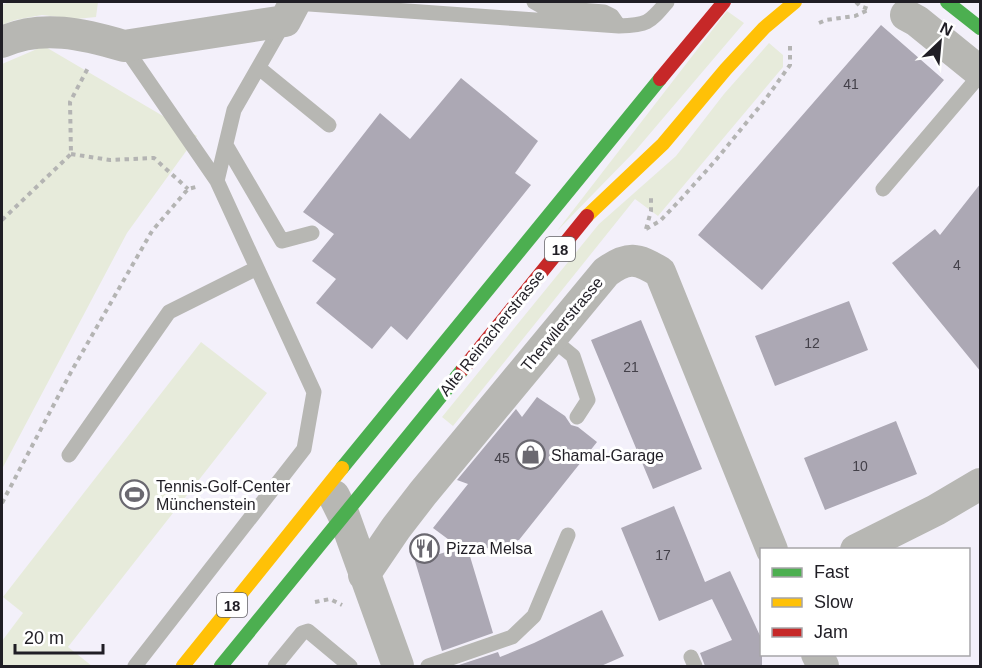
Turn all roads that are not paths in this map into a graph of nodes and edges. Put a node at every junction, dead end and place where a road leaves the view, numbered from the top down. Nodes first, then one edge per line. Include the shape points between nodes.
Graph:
1 (534, 2) edge
2 (655, 2) edge
3 (667, 2) edge
4 (724, 2) edge
5 (795, 2) edge
6 (947, 2) edge
7 (381, 5) edge
8 (407, 6) edge
9 (445, 8) edge
10 (292, 9) edge
11 (906, 15) dead end
12 (652, 20) junction
13 (619, 26) junction
14 (981, 28) edge
15 (2, 42) edge
16 (113, 43) junction
17 (259, 68) junction
18 (981, 74) edge
19 (329, 125) dead end
20 (226, 145) junction
21 (217, 182) junction
22 (883, 189) dead end
23 (312, 233) dead end
24 (257, 268) junction
25 (551, 338) junction
26 (577, 417) dead end
27 (69, 455) dead end
28 (329, 484) junction
29 (981, 484) edge
30 (344, 516) junction
31 (568, 536) dead end
32 (772, 548) edge
33 (857, 548) edge
34 (364, 574) junction
35 (135, 666) edge
36 (183, 666) edge
37 (221, 666) edge
38 (274, 666) edge
39 (350, 666) edge
40 (398, 666) edge
41 (428, 666) edge

1 - 13 lane via 543,7 604,12
2 - 12 lane
3 - 12 lane
4 - 28 main road, Alte Reinacherstrasse / 18
5 - 30 main road, Alte Reinacherstrasse / 18 via 756,36 663,144 588,215
6 - 14 main road
7 - 8 lane
7 - 10 lane
8 - 9 lane
9 - 13 lane
10 - 16 street via 266,23
10 - 17 lane
11 - 18 street
12 - 13 lane
15 - 16 street via 16,35 59,31
16 - 21 lane
17 - 19 lane
17 - 20 lane via 234,110
18 - 22 lane
20 - 21 lane
20 - 23 lane via 282,241
21 - 24 lane
24 - 27 lane via 169,312
24 - 35 lane via 314,392 304,448
25 - 26 lane via 573,356 588,400
25 - 32 street, Therwilerstrasse via 606,272 619,263 646,263 660,272
25 - 34 street, Therwilerstrasse via 423,493
28 - 30 street
28 - 36 main road, Alte Reinacherstrasse / 18
29 - 33 street
30 - 34 street
30 - 37 main road, Alte Reinacherstrasse / 18
31 - 41 lane via 534,616 512,637
34 - 40 street
38 - 39 lane via 308,631

